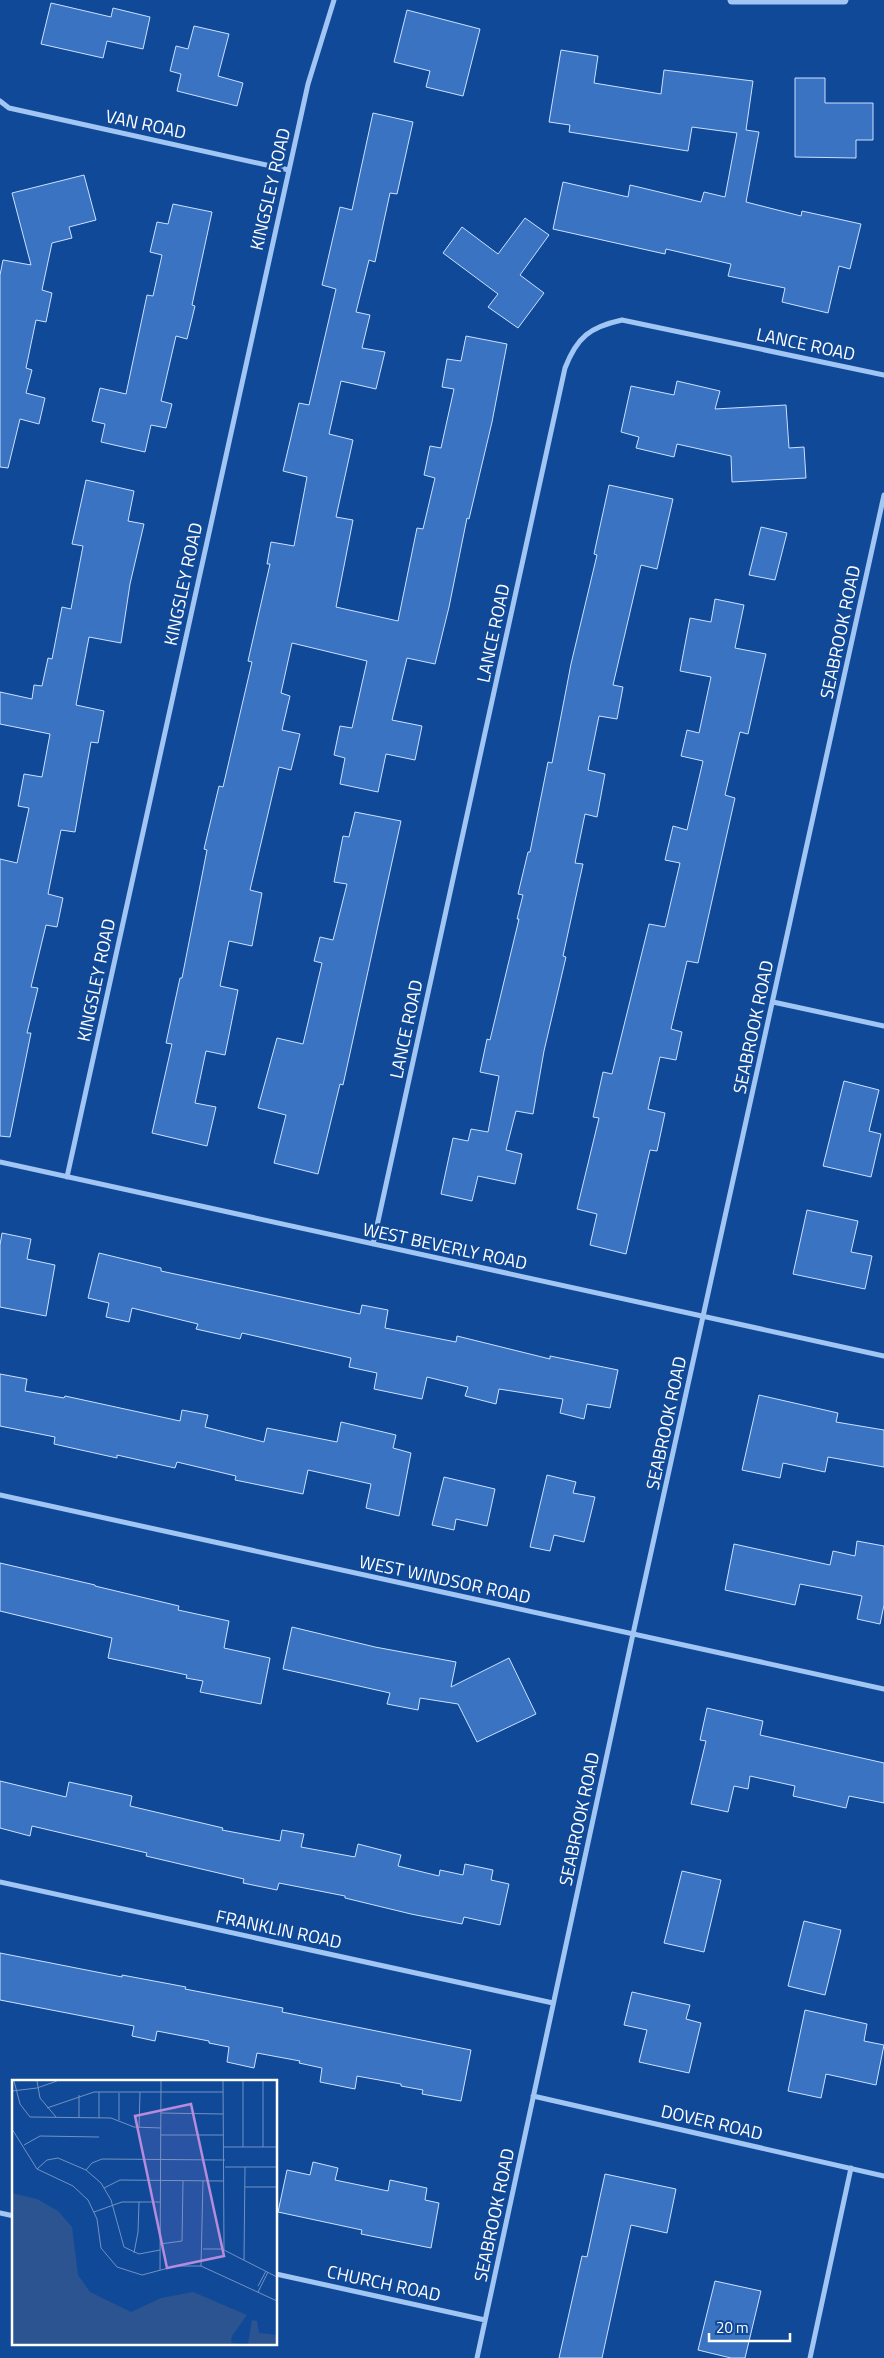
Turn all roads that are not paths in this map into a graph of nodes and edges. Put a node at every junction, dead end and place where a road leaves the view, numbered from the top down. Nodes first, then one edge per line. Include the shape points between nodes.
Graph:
1 (334, 0) edge
2 (732, 0) edge
3 (844, 0) edge
4 (0, 101) edge
5 (289, 170) junction
6 (884, 375) edge
7 (884, 494) edge
8 (772, 1002) junction
9 (884, 1026) edge
10 (0, 1162) edge
11 (67, 1177) junction
12 (372, 1244) junction
13 (703, 1317) junction
14 (884, 1356) edge
15 (0, 1495) edge
16 (633, 1634) junction
17 (884, 1689) edge
18 (0, 1882) edge
19 (553, 2003) junction
20 (533, 2096) junction
21 (850, 2168) junction
22 (884, 2176) edge
23 (278, 2274) edge
24 (485, 2320) junction
25 (477, 2358) edge
26 (810, 2358) edge

1 - 5 street, KINGSLEY ROAD via 308,84
2 - 3 street
4 - 5 street, VAN ROAD via 9,108
5 - 11 street, KINGSLEY ROAD
6 - 12 street, LANCE ROAD via 622,320 603,324 586,334 573,349 563,377
7 - 8 street, SEABROOK ROAD
8 - 9 street
8 - 13 street, SEABROOK ROAD
10 - 11 street, WEST BEVERLY ROAD
11 - 12 street, WEST BEVERLY ROAD
12 - 13 street, WEST BEVERLY ROAD
13 - 14 street, WEST BEVERLY ROAD
13 - 16 street, SEABROOK ROAD
15 - 16 street, WEST WINDSOR ROAD
16 - 17 street, WEST WINDSOR ROAD
16 - 19 street, SEABROOK ROAD
18 - 19 street, FRANKLIN ROAD
19 - 20 street, SEABROOK ROAD
20 - 21 street, DOVER ROAD
20 - 24 street, SEABROOK ROAD
21 - 22 street, DOVER ROAD
21 - 26 street
23 - 24 street, CHURCH ROAD
24 - 25 street, SEABROOK ROAD

